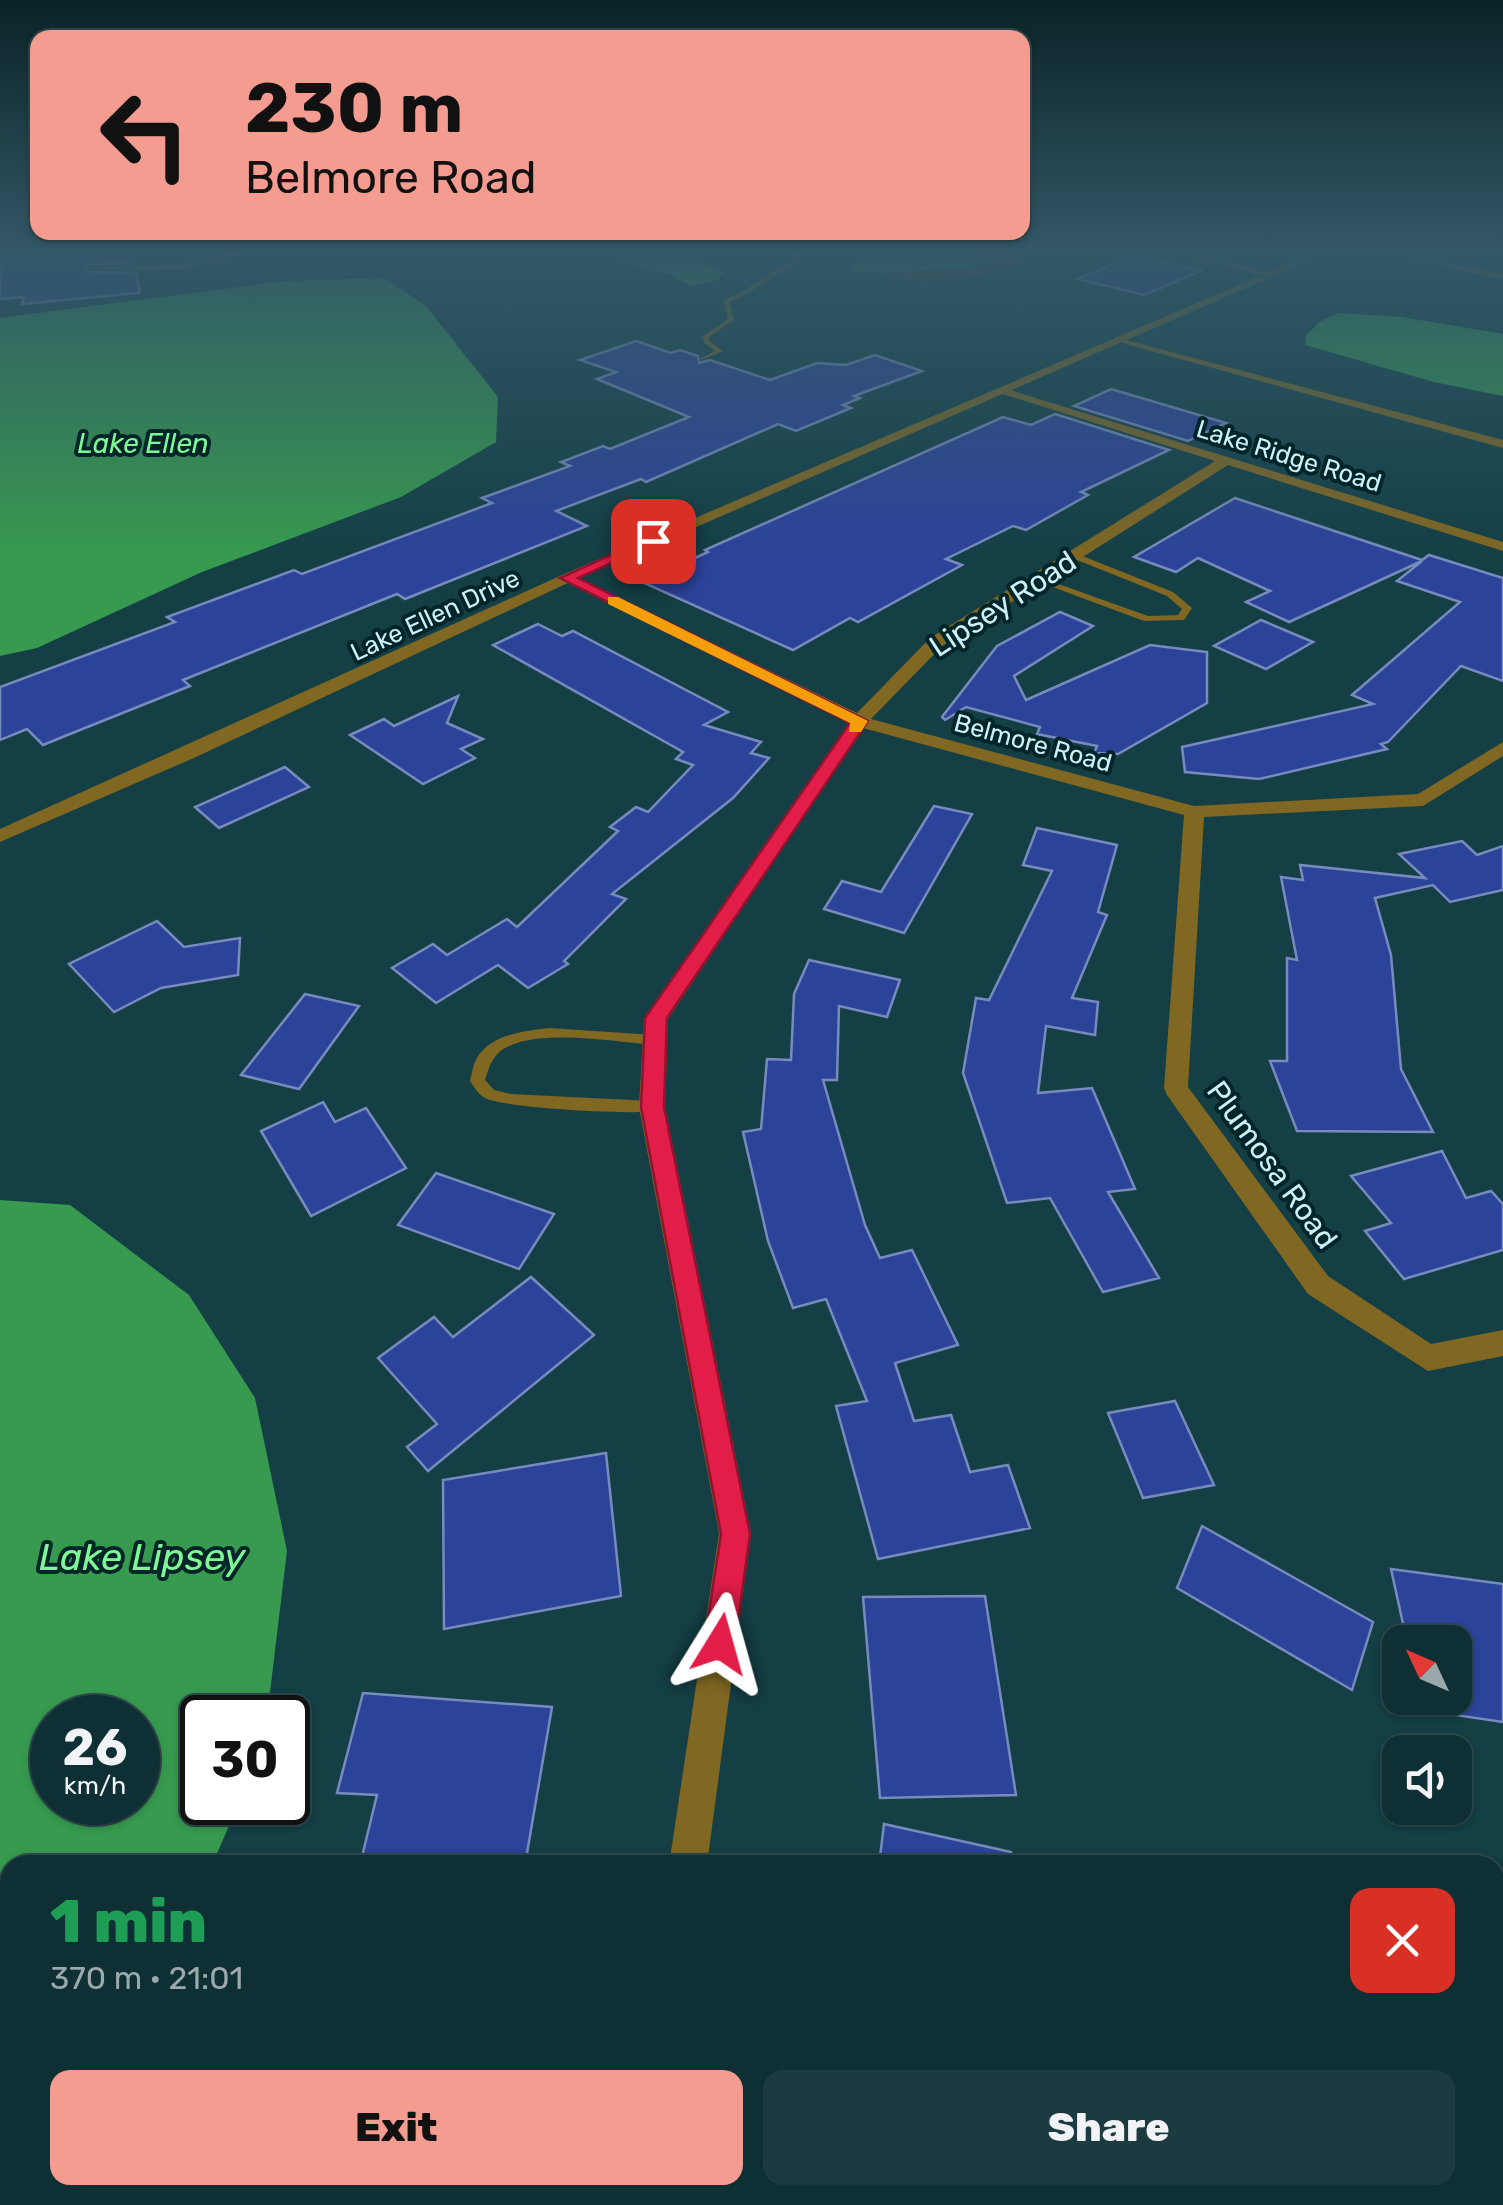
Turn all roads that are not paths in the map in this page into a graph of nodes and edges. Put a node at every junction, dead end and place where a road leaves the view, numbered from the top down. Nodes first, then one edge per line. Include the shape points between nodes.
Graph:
1 (718, 352) edge
2 (1090, 352) edge
3 (1166, 352) edge
4 (703, 360) dead end
5 (1004, 390) junction
6 (1503, 444) edge
7 (1226, 460) junction
8 (1503, 547) edge
9 (1074, 556) junction
10 (567, 578) junction
11 (1036, 579) junction
12 (860, 721) junction
13 (1503, 748) edge
14 (1194, 812) junction
15 (0, 836) edge
16 (655, 1040) junction
17 (652, 1107) junction
18 (1503, 1343) edge
19 (689, 1855) edge

1 - 4 lane
2 - 5 street, Lake Ellen Drive
3 - 6 street
5 - 7 street, Lake Ridge Road
5 - 10 street, Lake Ellen Drive
7 - 8 street, Lake Ridge Road
7 - 9 street, Lipsey Road
9 - 11 street, Lipsey Road
9 - 11 lane via 1170,594 1186,608 1181,618 1146,619
10 - 12 street, Belmore Road
10 - 15 street, Lake Ellen Drive
11 - 12 street, Lipsey Road via 936,642
12 - 14 street, Belmore Road
12 - 16 street, Lipsey Road via 656,1018
13 - 14 street, Belmore Road via 1423,800
14 - 18 street, Plumosa Road via 1176,1088 1318,1285 1428,1358
16 - 17 street, Lipsey Road
16 - 17 lane via 533,1033 509,1038 478,1062 477,1081 490,1094 511,1100
17 - 19 street, Lipsey Road via 736,1534

